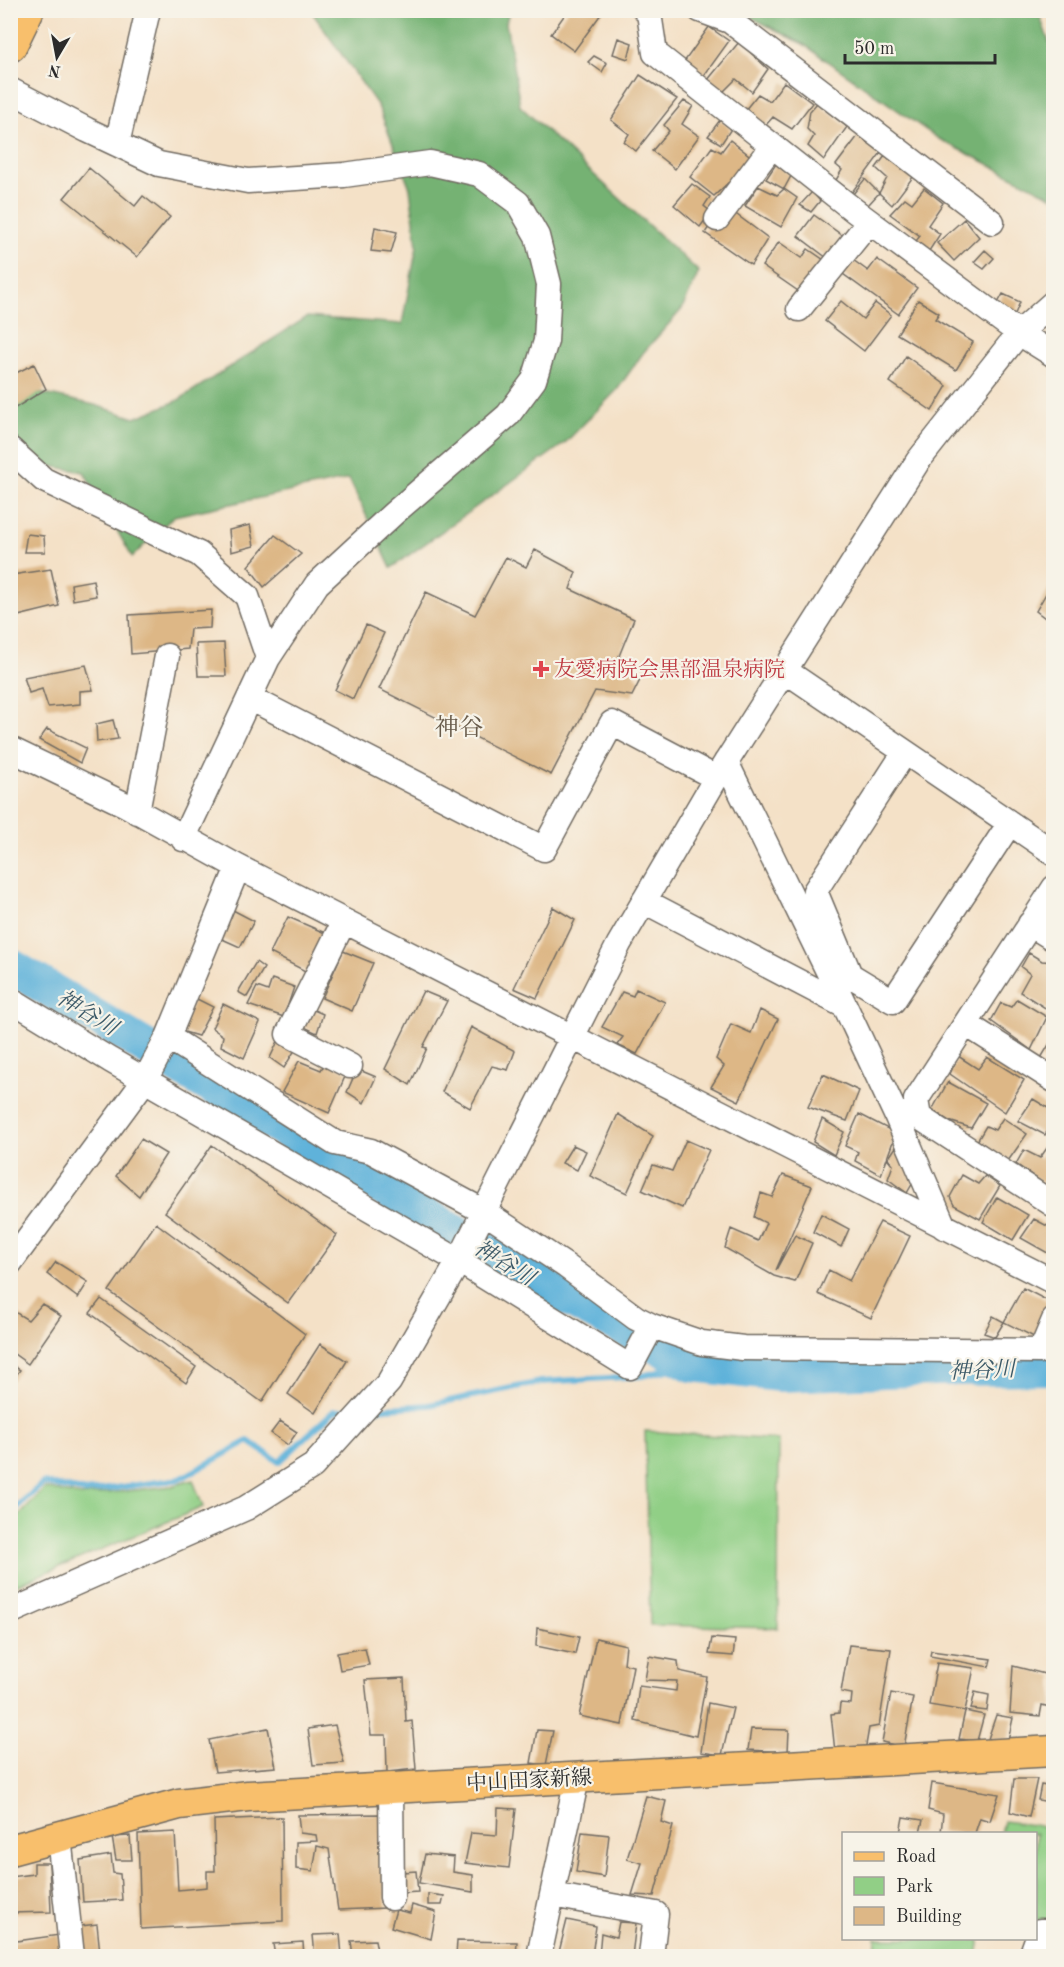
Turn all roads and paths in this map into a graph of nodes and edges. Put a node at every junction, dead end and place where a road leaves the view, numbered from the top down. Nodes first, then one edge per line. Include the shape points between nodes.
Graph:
1 (27, 10) edge
2 (148, 10) edge
3 (700, 10) edge
4 (649, 11) edge
5 (10, 45) edge
6 (10, 90) edge
7 (117, 144) junction
8 (772, 146) junction
9 (717, 219) dead end
10 (869, 222) junction
11 (992, 222) dead end
12 (1053, 302) edge
13 (799, 309) dead end
14 (1019, 333) junction
15 (1053, 355) edge
16 (11, 450) edge
17 (167, 656) dead end
18 (268, 658) junction
19 (780, 678) junction
20 (250, 698) junction
21 (10, 749) edge
22 (905, 752) junction
23 (721, 770) junction
24 (137, 812) junction
25 (1010, 823) junction
26 (183, 839) junction
27 (1053, 853) edge
28 (238, 867) junction
29 (1053, 888) edge
30 (644, 901) junction
31 (344, 921) junction
32 (1030, 924) junction
33 (1053, 939) edge
34 (10, 999) edge
35 (845, 1006) junction
36 (966, 1024) junction
37 (168, 1037) junction
38 (570, 1037) junction
39 (350, 1066) dead end
40 (145, 1080) junction
41 (1053, 1080) edge
42 (908, 1113) junction
43 (1053, 1204) edge
44 (482, 1214) junction
45 (944, 1227) junction
46 (459, 1261) junction
47 (10, 1263) edge
48 (1053, 1282) edge
49 (1053, 1320) edge
50 (652, 1326) junction
51 (10, 1612) edge
52 (1053, 1751) edge
53 (577, 1778) junction
54 (391, 1786) junction
55 (59, 1836) junction
56 (10, 1850) edge
57 (552, 1895) junction
58 (392, 1898) dead end
59 (1053, 1931) edge
60 (72, 1956) edge
61 (538, 1956) edge
62 (651, 1956) edge
63 (1031, 1956) edge

1 - 5 highway
2 - 7 street
3 - 11 street via 730,21
4 - 8 street via 655,53
6 - 7 street
7 - 18 street via 159,164 248,181 344,175 430,163 479,174 518,203 537,236 549,284 546,341 534,380 508,415 317,584
8 - 9 street
8 - 10 street
10 - 13 street
10 - 14 street
12 - 14 street
14 - 15 street
14 - 19 street via 918,461
16 - 18 street via 44,480 199,554 247,596
17 - 24 street
18 - 20 street
19 - 22 street via 793,676
19 - 23 street
20 - 23 street via 544,849 612,723
20 - 26 street
21 - 24 street
22 - 25 street
22 - 25 street via 815,891 850,975 893,1001
23 - 30 street
23 - 35 street
24 - 26 street
25 - 27 street
26 - 28 street
28 - 31 street
28 - 37 street
29 - 32 street
30 - 35 street
30 - 38 street
31 - 38 street
31 - 39 street via 288,1034
32 - 33 street
32 - 36 street
34 - 40 street
35 - 42 street
36 - 41 street
36 - 42 street
37 - 40 street
37 - 44 street via 334,1143 370,1151
38 - 44 street
38 - 45 street
40 - 46 street
40 - 47 street
42 - 43 street
42 - 45 street
44 - 46 street
44 - 50 street via 557,1259
45 - 48 street
46 - 50 street via 630,1367
46 - 51 street via 389,1382 313,1466 246,1508
49 - 50 street via 1041,1352 743,1348 702,1343
52 - 53 main road, 中山田家新線
53 - 54 main road, 中山田家新線
53 - 57 street
54 - 55 main road, 中山田家新線 via 178,1804
54 - 58 street
55 - 56 main road, 中山田家新線
55 - 60 street
57 - 61 street
57 - 62 street via 656,1914
59 - 63 street via 1041,1930

